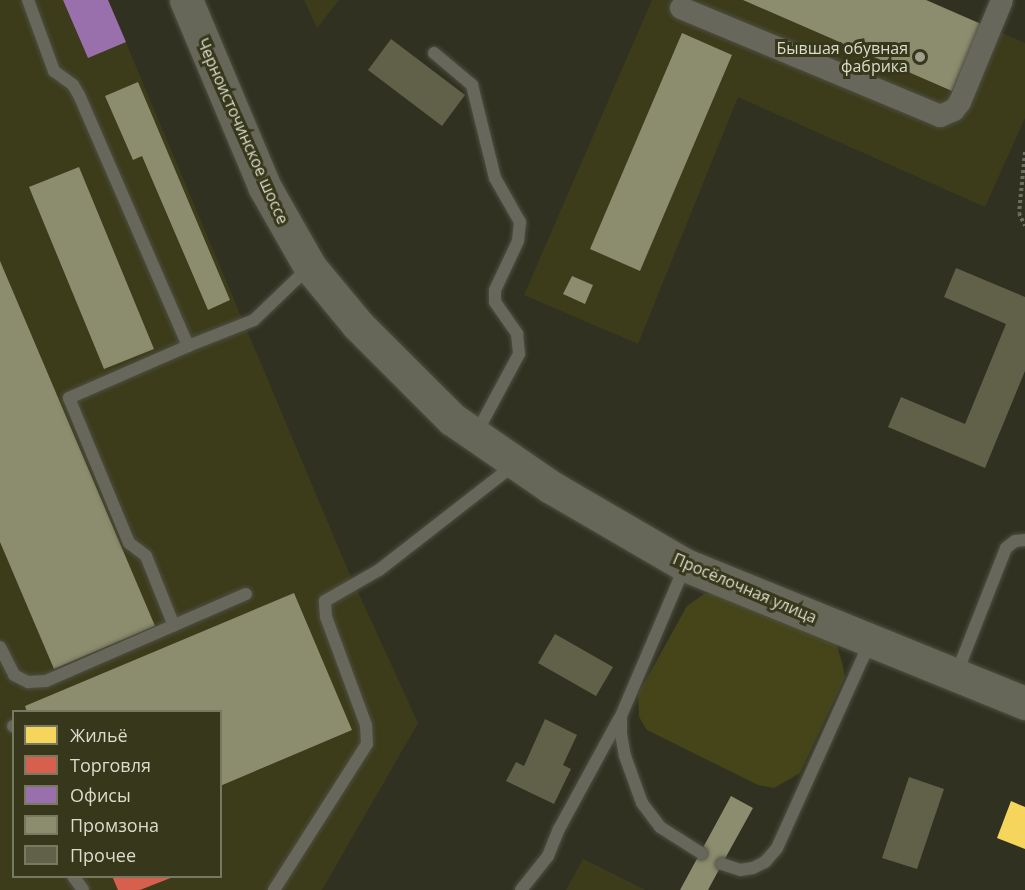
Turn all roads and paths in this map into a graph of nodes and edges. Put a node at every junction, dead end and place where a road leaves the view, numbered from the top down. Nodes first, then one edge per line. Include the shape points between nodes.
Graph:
1 (28, 0) edge
2 (186, 0) edge
3 (1002, 0) edge
4 (681, 8) dead end
5 (434, 53) dead end
6 (1025, 152) edge
7 (1025, 226) edge
8 (310, 267) junction
9 (188, 346) junction
10 (463, 428) junction
11 (515, 464) junction
12 (1025, 540) edge
13 (685, 565) junction
14 (246, 594) dead end
15 (174, 626) junction
16 (871, 641) junction
17 (0, 646) edge
18 (956, 675) junction
19 (1025, 703) edge
20 (621, 716) junction
21 (701, 853) dead end
22 (722, 864) dead end
23 (274, 890) edge
24 (521, 890) edge

1 - 9 lane via 54,71 73,85 79,95
2 - 8 main road, Черноисточинское шоссе via 264,186
3 - 4 street via 960,102 954,110 940,116
5 - 10 lane via 472,85 495,178 520,222 518,241 495,290 495,302 517,334 519,354
6 - 7 path via 1019,213
8 - 9 lane via 254,320
8 - 10 main road, Черноисточинское шоссе via 358,325
9 - 15 lane via 69,398 129,543 146,556
10 - 11 main road, Просёлочная улица
11 - 13 main road, Просёлочная улица
11 - 23 lane via 379,570 325,601 326,617 366,726 367,744
12 - 18 lane via 1006,548
13 - 16 main road, Просёлочная улица
13 - 20 lane
14 - 15 lane
15 - 17 lane via 46,681 28,681 14,675
16 - 18 main road, Просёлочная улица
16 - 22 lane via 777,848 765,862 753,868 740,870
18 - 19 main road, Просёлочная улица
20 - 21 lane via 625,756 642,803 660,827
20 - 24 lane via 548,856

